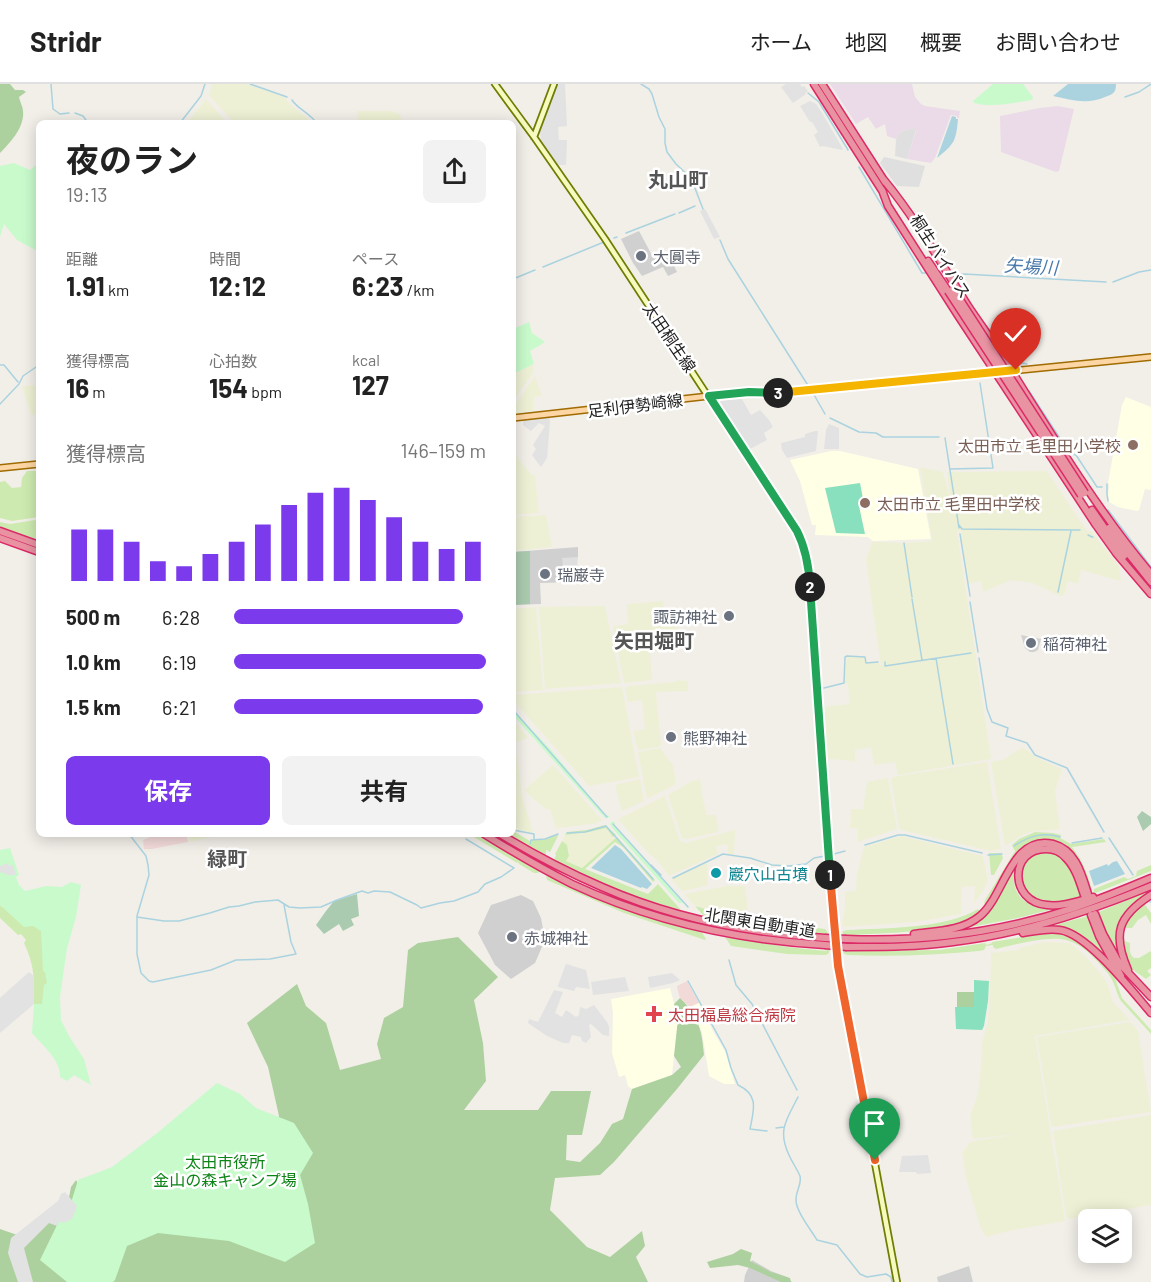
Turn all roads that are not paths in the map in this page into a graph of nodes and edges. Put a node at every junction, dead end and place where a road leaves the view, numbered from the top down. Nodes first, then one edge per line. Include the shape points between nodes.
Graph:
1 (495, 84) edge
2 (554, 84) edge
3 (814, 84) edge
4 (822, 84) edge
5 (534, 137) junction
6 (884, 180) junction
7 (882, 190) junction
8 (951, 290) junction
9 (1151, 357) edge
10 (1012, 371) junction
11 (996, 372) junction
12 (709, 396) junction
13 (516, 418) edge
14 (36, 464) edge
15 (0, 468) edge
16 (1083, 494) junction
17 (0, 531) edge
18 (0, 538) edge
19 (36, 543) edge
20 (36, 551) edge
21 (1151, 574) edge
22 (1151, 582) edge
23 (1151, 589) edge
24 (1151, 594) edge
25 (489, 837) edge
26 (505, 837) edge
27 (1151, 878) edge
28 (1151, 886) edge
29 (1151, 895) edge
30 (860, 939) junction
31 (825, 942) junction
32 (954, 942) junction
33 (1129, 974) junction
34 (1122, 979) junction
35 (1151, 997) edge
36 (1151, 1013) edge
37 (897, 1282) edge

1 - 5 main road, 太田桐生線
2 - 5 main road
3 - 7 highway, 桐生バイパス
4 - 6 highway, 桐生バイパス
5 - 12 main road, 太田桐生線
6 - 8 highway, 桐生バイパス
6 - 10 highway
7 - 8 highway, 桐生バイパス
7 - 11 highway via 888,206
8 - 16 highway, 桐生バイパス, bridge
9 - 10 main road, 足利伊勢崎線
10 - 11 main road, 足利伊勢崎線
10 - 21 highway via 1109,520
11 - 12 main road, 足利伊勢崎線 via 782,393
11 - 24 highway via 1103,535
12 - 13 main road, 足利伊勢崎線
12 - 37 main road, 太田桐生線 via 793,526 808,564 837,959
14 - 15 main road
16 - 22 highway, 桐生バイパス
16 - 23 highway, 桐生バイパス via 1120,551
17 - 19 highway
18 - 20 highway
25 - 31 highway, 北関東自動車道 via 573,884 633,908 736,935 784,942
26 - 31 highway, 北関東自動車道 via 578,876 636,900 700,919
27 - 30 highway, 北関東自動車道 via 1072,908 1009,925 935,936
27 - 30 highway via 1083,900 1048,906 1036,903 1022,891 1018,875 1029,855 1039,850 1049,849 1065,856 1086,895 1082,874 1070,854 1054,844 1038,844 1015,861 992,904 971,922 924,933
28 - 32 highway, 北関東自動車道 via 1052,921
29 - 33 highway via 1130,910 1120,930 1122,958
30 - 31 highway, 北関東自動車道, bridge
31 - 32 highway, 北関東自動車道, bridge via 848,947
32 - 34 highway via 1062,930 1080,938
33 - 34 highway via 1093,914 1099,936
33 - 35 highway
34 - 36 highway

